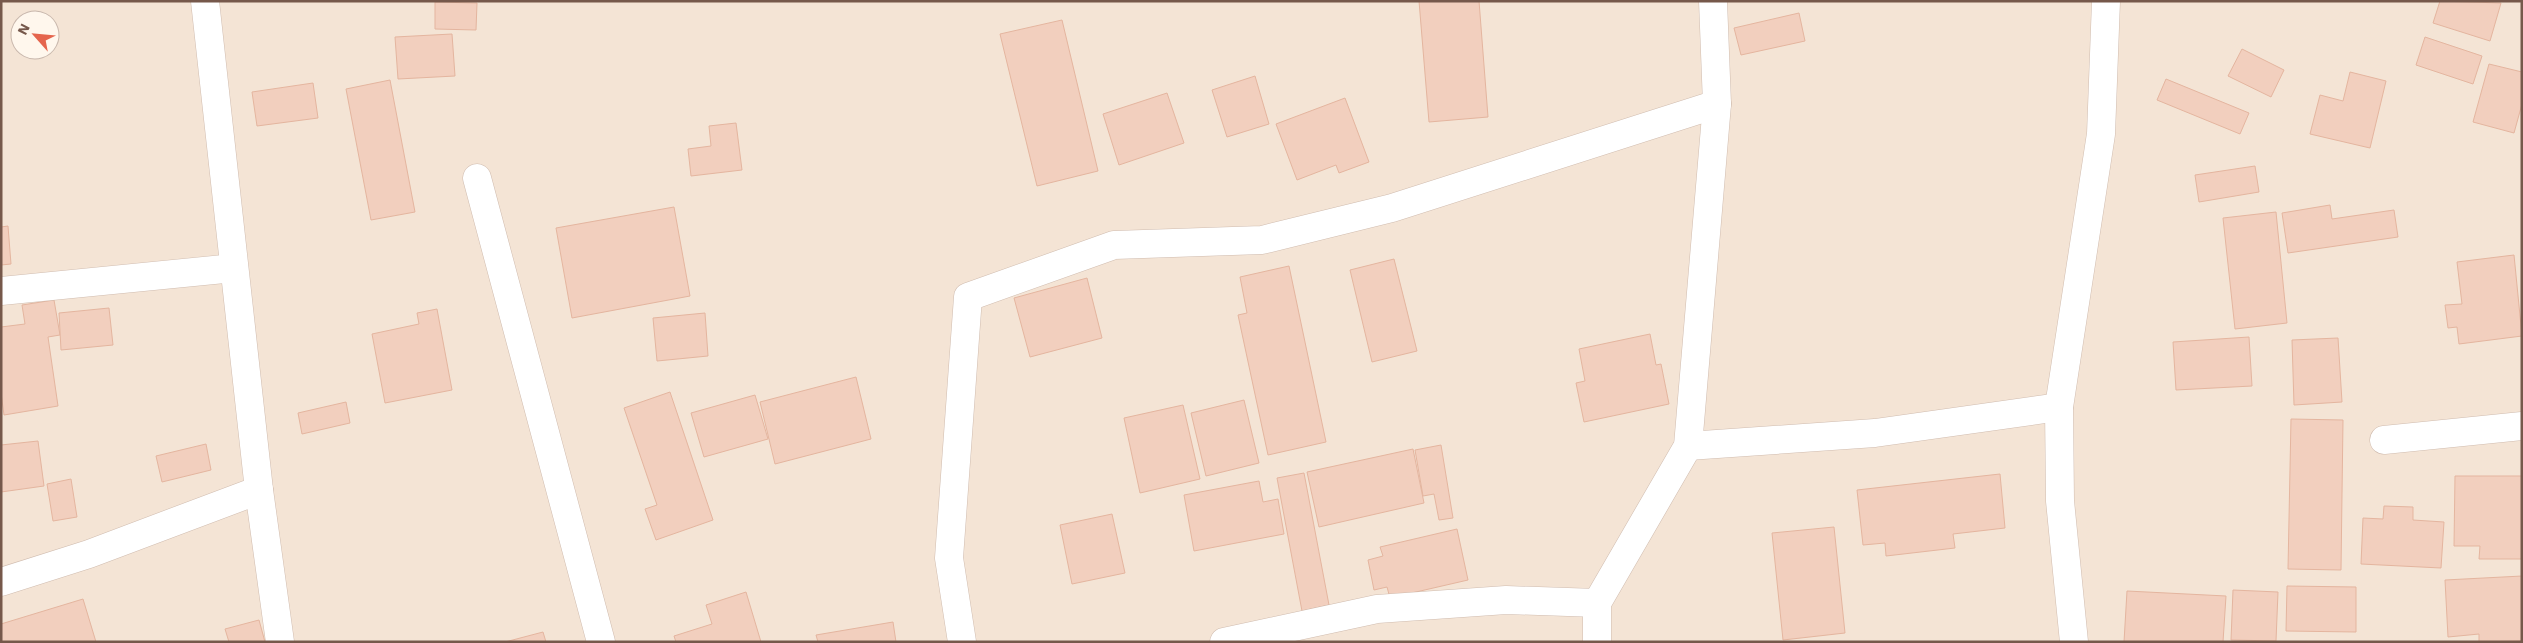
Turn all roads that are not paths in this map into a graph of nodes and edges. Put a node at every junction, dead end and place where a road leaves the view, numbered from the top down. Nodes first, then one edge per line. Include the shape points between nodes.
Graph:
1 (205, 1) edge
2 (1713, 1) edge
3 (2106, 1) edge
4 (1717, 104) junction
5 (477, 178) dead end
6 (234, 268) junction
7 (1, 292) edge
8 (2059, 407) junction
9 (2522, 426) edge
10 (2384, 440) dead end
11 (1688, 446) junction
12 (259, 490) junction
13 (1, 582) edge
14 (1597, 603) junction
15 (280, 642) edge
16 (602, 642) edge
17 (962, 642) edge
18 (1224, 642) edge
19 (1596, 642) edge
20 (2074, 642) edge

1 - 6 street
2 - 4 street
3 - 8 street via 2101,134
4 - 11 street
4 - 17 street via 1392,208 1262,240 1114,245 968,297 949,558
5 - 16 street
6 - 7 street
6 - 12 street
8 - 11 street via 1875,432
8 - 20 street via 2060,501
9 - 10 street
11 - 14 street
12 - 13 street via 88,554
12 - 15 street
14 - 18 street via 1506,600 1377,609
14 - 19 street

